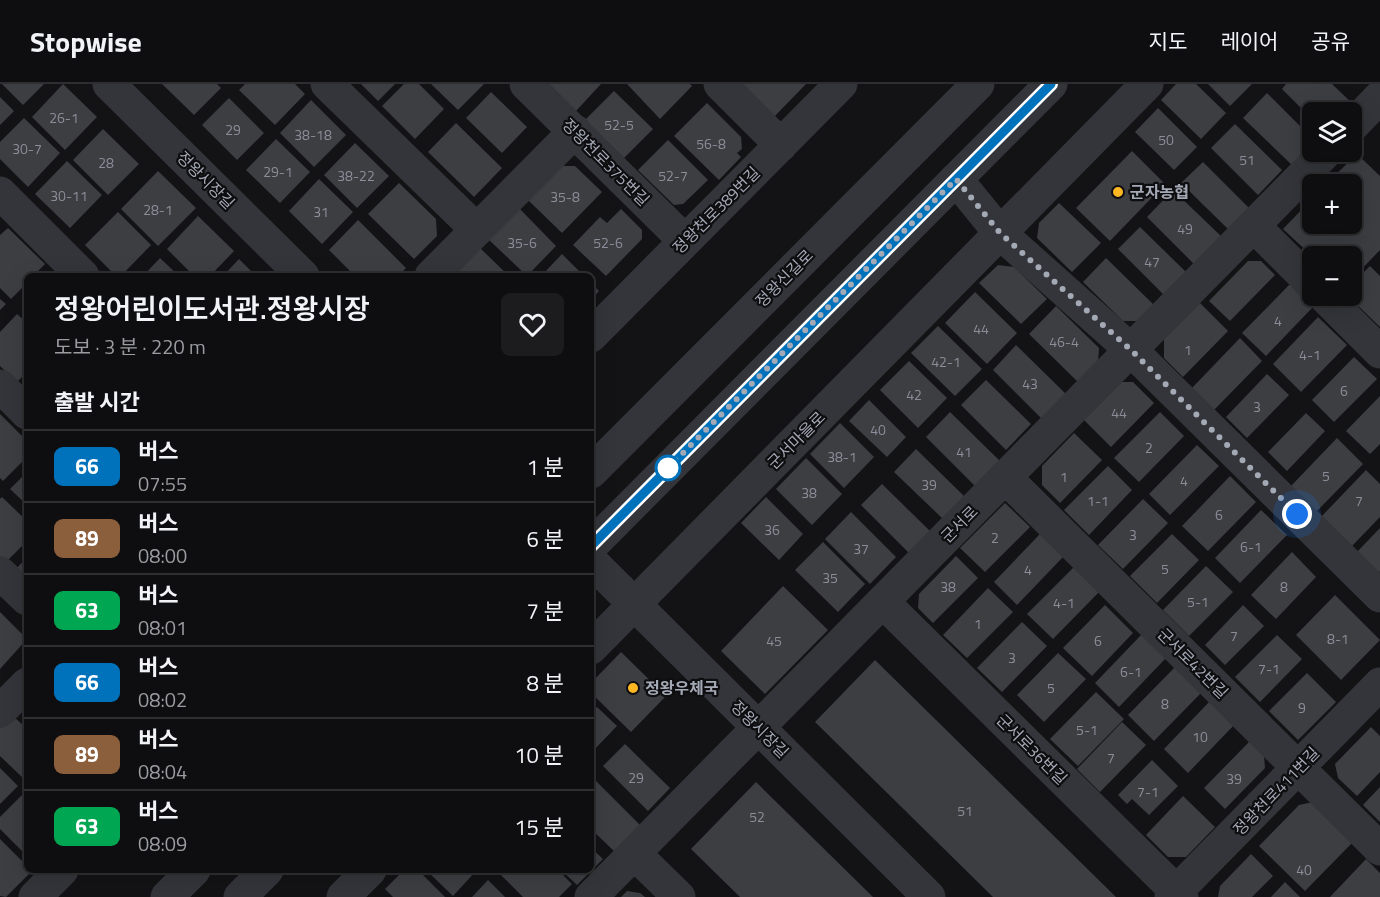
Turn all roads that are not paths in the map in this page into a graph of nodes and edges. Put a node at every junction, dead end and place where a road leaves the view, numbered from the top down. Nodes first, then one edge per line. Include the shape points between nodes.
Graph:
1 (109, 84) edge
2 (327, 84) edge
3 (526, 84) edge
4 (720, 84) edge
5 (841, 84) edge
6 (978, 84) edge
7 (1051, 84) edge
8 (1147, 84) edge
9 (1374, 96) edge
10 (1362, 112) edge
11 (574, 131) junction
12 (781, 145) junction
13 (1316, 162) edge
14 (956, 179) junction
15 (0, 193) edge
16 (1254, 226) junction
17 (477, 230) junction
18 (1000, 233) junction
19 (685, 241) junction
20 (80, 273) edge
21 (300, 273) edge
22 (434, 273) edge
23 (1302, 274) edge
24 (1334, 306) edge
25 (594, 333) edge
26 (1131, 350) junction
27 (1380, 352) edge
28 (0, 386) edge
29 (24, 410) edge
30 (594, 469) edge
31 (1005, 477) junction
32 (594, 543) edge
33 (594, 564) edge
34 (0, 573) edge
35 (24, 596) edge
36 (1380, 596) edge
37 (883, 602) junction
38 (635, 604) junction
39 (594, 645) edge
40 (1380, 684) edge
41 (24, 687) edge
42 (0, 711) edge
43 (758, 728) junction
44 (1298, 768) junction
45 (1380, 849) edge
46 (634, 853) junction
47 (59, 873) edge
48 (191, 873) edge
49 (264, 873) edge
50 (367, 873) edge
51 (1177, 895) edge
52 (35, 897) edge
53 (167, 897) edge
54 (240, 897) edge
55 (343, 897) edge
56 (591, 897) edge
57 (679, 897) edge
58 (929, 897) edge

1 - 21 street, 정왕시장길
2 - 17 street
3 - 11 street, 정왕천로375번길
4 - 12 street
5 - 12 street, 정왕천로389번길
6 - 30 street, 정왕신길로
7 - 14 street
8 - 18 street, 군서마을로
9 - 10 street
11 - 17 street
11 - 19 street, 정왕천로375번길
12 - 19 street, 정왕천로389번길
13 - 16 street, 군서로
14 - 18 street
14 - 32 street
15 - 20 street
16 - 23 street
16 - 26 street, 군서로
17 - 22 street
18 - 26 street
18 - 38 street, 군서마을로
19 - 25 street, 정왕천로389번길
24 - 27 street
26 - 31 street, 군서로
26 - 36 street
28 - 29 street
31 - 37 street, 군서로
31 - 44 street, 군서로42번길
33 - 38 street, 정왕시장길
34 - 35 street
37 - 43 street, 군서로
37 - 51 street, 군서로36번길
38 - 39 street, 군서마을로
38 - 43 street, 정왕시장길
40 - 44 street, 정왕천로411번길
41 - 42 street
43 - 46 street, 군서로
43 - 58 street, 정왕시장길
44 - 45 street, 군서로42번길
44 - 51 street, 정왕천로411번길
46 - 56 street, 군서로
46 - 57 street
47 - 52 street
48 - 53 street
49 - 54 street
50 - 55 street

